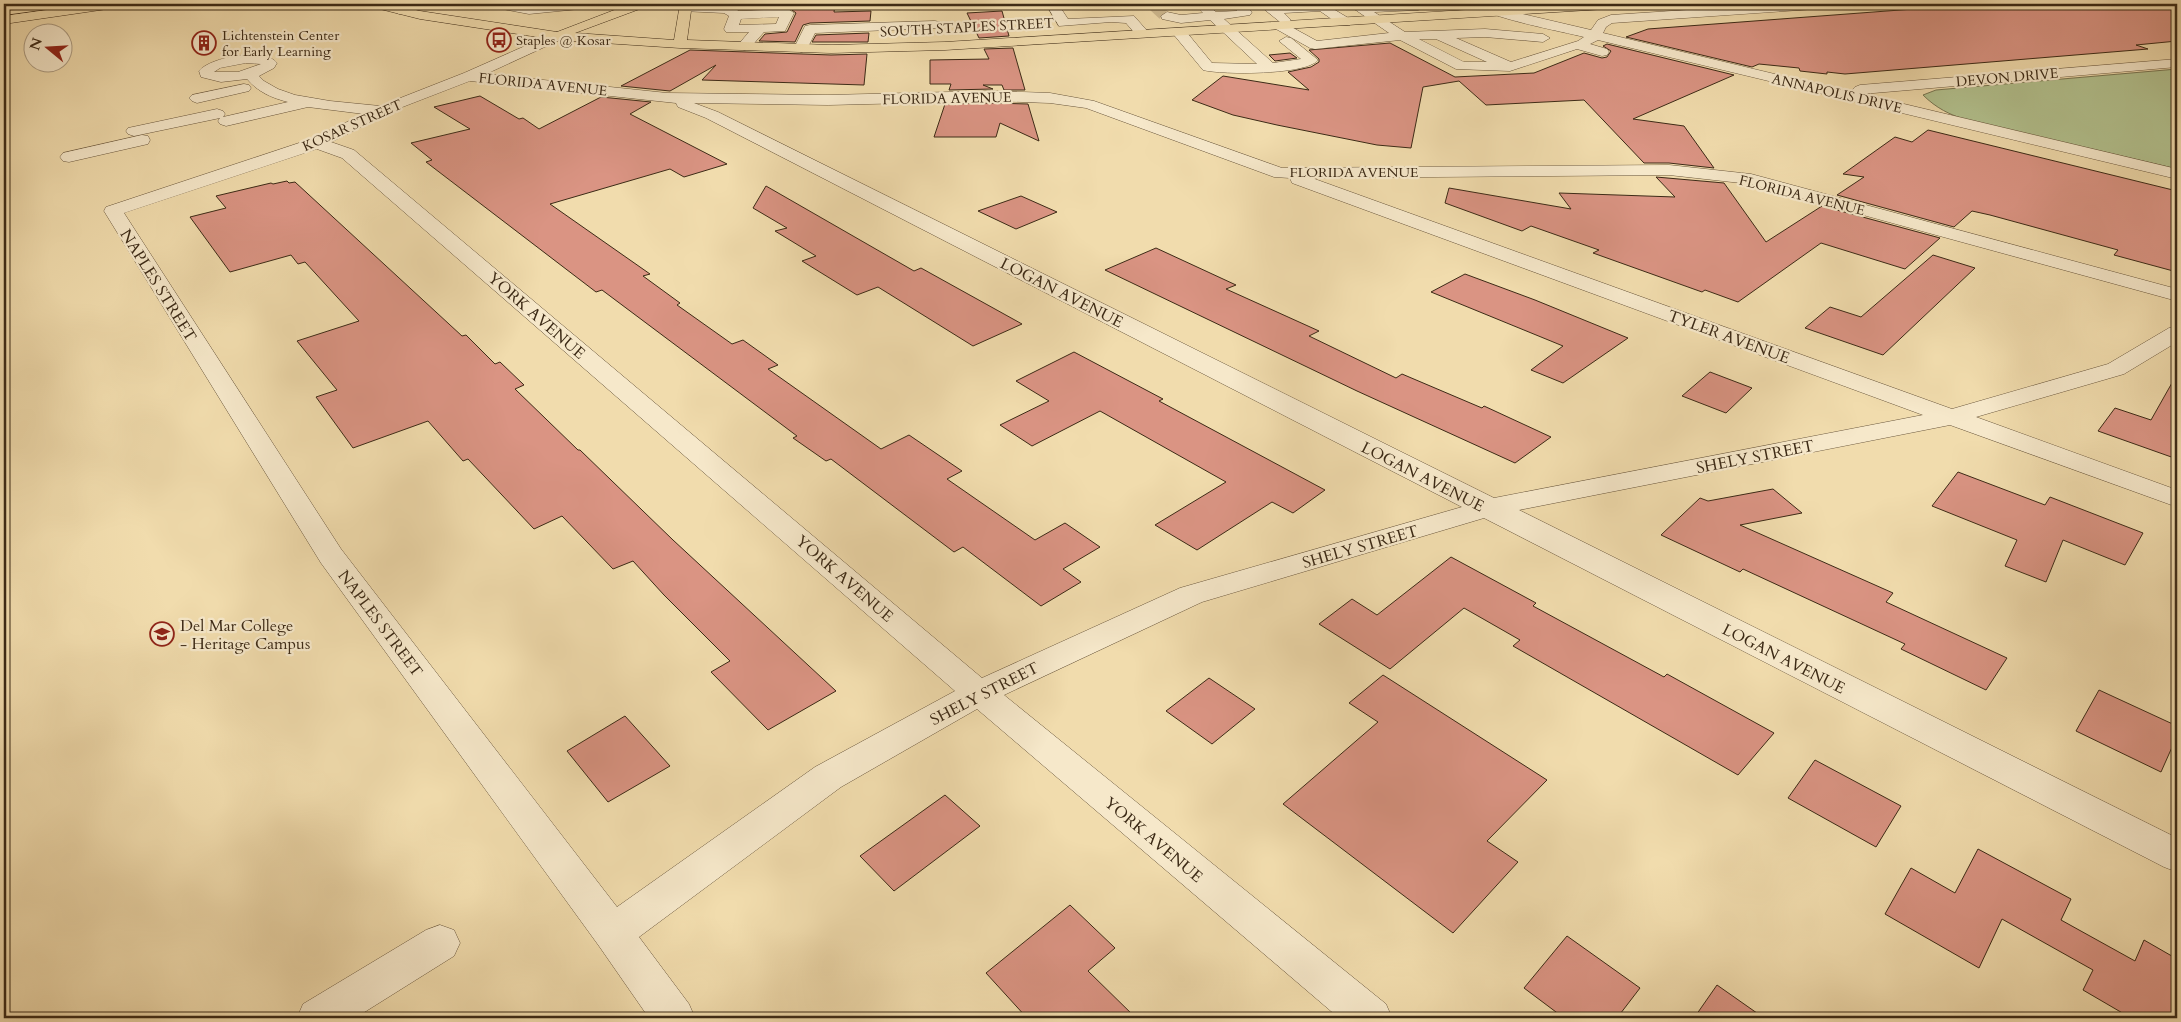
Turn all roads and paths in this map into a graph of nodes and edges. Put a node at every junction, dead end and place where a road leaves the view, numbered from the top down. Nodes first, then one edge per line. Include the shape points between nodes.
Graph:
1 (52, 4) edge
2 (114, 4) edge
3 (376, 4) edge
4 (420, 4) edge
5 (496, 4) edge
6 (580, 4) edge
7 (641, 4) edge
8 (1052, 4) edge
9 (1200, 4) edge
10 (1237, 4) edge
11 (1415, 4) edge
12 (1480, 4) edge
13 (1621, 4) edge
14 (1828, 4) edge
15 (4, 6) edge
16 (540, 6) edge
17 (686, 6) edge
18 (1294, 6) edge
19 (1356, 6) edge
20 (928, 9) dead end
21 (399, 10) junction
22 (884, 12) dead end
23 (1497, 12) junction
24 (1167, 16) tunnel mouth
25 (1214, 17) junction
26 (4, 20) edge
27 (730, 20) junction
28 (1376, 20) junction
29 (1089, 21) junction
30 (1345, 22) junction
31 (1064, 23) junction
32 (935, 25) junction
33 (810, 26) junction
34 (1280, 26) junction
35 (889, 27) junction
36 (780, 28) junction
37 (1229, 29) junction
38 (757, 31) junction
39 (1179, 32) junction
40 (1142, 34) junction
41 (1435, 35) junction
42 (557, 36) junction
43 (1402, 36) junction
44 (1532, 36) junction
45 (1596, 36) junction
46 (1100, 37) junction
47 (1073, 38) junction
48 (680, 44) junction
49 (1577, 45) junction
50 (744, 46) junction
51 (945, 46) junction
52 (1247, 46) junction
53 (1229, 47) dead end
54 (801, 48) junction
55 (1211, 48) dead end
56 (1193, 49) junction
57 (1473, 51) junction
58 (1615, 55) dead end
59 (2177, 63) edge
60 (1510, 67) junction
61 (1270, 68) junction
62 (1743, 70) junction
63 (469, 76) junction
64 (1836, 92) junction
65 (197, 98) dead end
66 (667, 98) junction
67 (308, 103) junction
68 (382, 111) junction
69 (317, 143) junction
70 (69, 157) dead end
71 (1280, 173) junction
72 (2177, 174) edge
73 (113, 211) joint
74 (2177, 295) edge
75 (2177, 333) edge
76 (1951, 417) junction
77 (2177, 499) edge
78 (1488, 508) junction
79 (980, 693) junction
80 (2177, 856) edge
81 (613, 933) junction
82 (440, 943) dead end
83 (318, 1018) edge
84 (674, 1018) edge
85 (1371, 1018) edge

1 - 15 street
2 - 26 main road
3 - 21 main road, SOUTH STAPLES STREET
4 - 21 street
5 - 16 street via 529,10
6 - 16 street
6 - 42 main road via 575,18
7 - 42 main road
8 - 31 street
9 - 25 street
10 - 25 street via 1246,12
11 - 19 street via 1418,6
12 - 23 street, ANNAPOLIS DRIVE
13 - 23 main road, SOUTH STAPLES STREET
14 - 45 street via 1611,19 1599,25
17 - 27 street via 727,9
17 - 48 main road via 688,25
18 - 30 street via 1323,7
18 - 34 street via 1271,10
19 - 28 street
20 - 32 street
21 - 42 main road, SOUTH STAPLES STREET via 420,16
22 - 35 street
23 - 28 main road, SOUTH STAPLES STREET
23 - 45 street, ANNAPOLIS DRIVE
24 - 25 street via 1182,19
25 - 37 street
27 - 36 street via 788,13
27 - 38 street via 731,29
28 - 30 main road, SOUTH STAPLES STREET
28 - 43 street
29 - 31 street
29 - 40 street via 1129,19
29 - 46 street
30 - 34 main road, SOUTH STAPLES STREET
31 - 47 street
32 - 35 street
32 - 51 street
33 - 35 street
33 - 36 street
33 - 38 street
33 - 54 street
34 - 37 main road, SOUTH STAPLES STREET
34 - 43 street via 1315,45
34 - 61 street via 1311,60
36 - 38 street
37 - 39 main road, SOUTH STAPLES STREET
37 - 52 street
38 - 50 street
39 - 40 main road, SOUTH STAPLES STREET
39 - 56 street
40 - 46 main road, SOUTH STAPLES STREET
41 - 43 street
41 - 44 street via 1485,33
41 - 57 street
42 - 48 main road, SOUTH STAPLES STREET
42 - 63 street, KOSAR STREET
43 - 60 street via 1460,66
44 - 49 street
44 - 57 street
45 - 49 street
45 - 62 street, ANNAPOLIS DRIVE
46 - 47 main road, SOUTH STAPLES STREET
47 - 51 main road, SOUTH STAPLES STREET
48 - 50 main road, SOUTH STAPLES STREET
49 - 58 street
49 - 60 street
50 - 54 main road, SOUTH STAPLES STREET
51 - 54 main road, SOUTH STAPLES STREET
52 - 53 street
52 - 61 street
55 - 56 street
56 - 61 street via 1208,67
57 - 60 street
59 - 64 street, DEVON DRIVE
62 - 64 street, ANNAPOLIS DRIVE
62 - 64 street via 1721,81 1816,103
63 - 66 street, FLORIDA AVENUE
63 - 68 street, KOSAR STREET
64 - 72 street, ANNAPOLIS DRIVE
65 - 67 street via 255,79 280,95
66 - 71 street, FLORIDA AVENUE via 1050,98 1089,104
66 - 78 street, LOGAN AVENUE via 712,115
67 - 68 street
67 - 70 street via 221,117 138,136
68 - 69 street, KOSAR STREET
69 - 73 street, KOSAR STREET
69 - 79 street, YORK AVENUE via 348,154
71 - 74 street, FLORIDA AVENUE via 1669,170 1750,179
71 - 76 street, TYLER AVENUE
73 - 81 street, NAPLES STREET via 331,556
75 - 76 street, SHELY STREET via 2116,369
76 - 77 street, TYLER AVENUE
76 - 78 street, SHELY STREET
78 - 79 street, SHELY STREET via 1191,595
78 - 80 street, LOGAN AVENUE
79 - 81 street, SHELY STREET via 828,777
79 - 85 street, YORK AVENUE
81 - 84 street, NAPLES STREET
82 - 83 street

